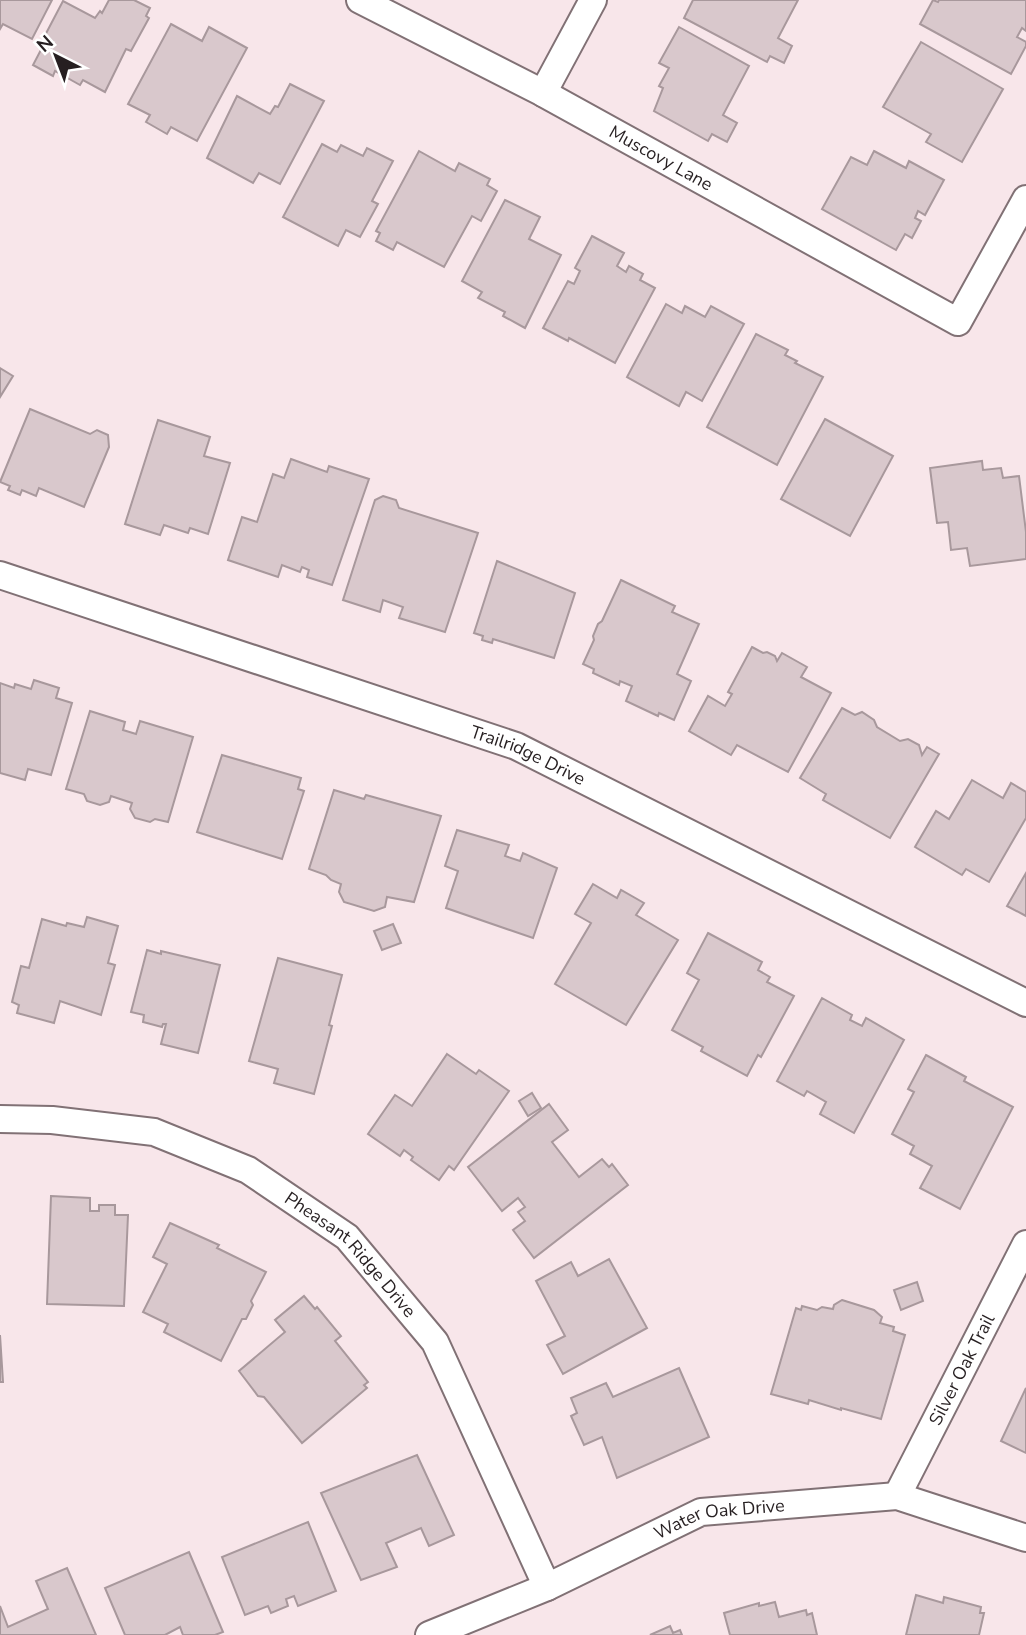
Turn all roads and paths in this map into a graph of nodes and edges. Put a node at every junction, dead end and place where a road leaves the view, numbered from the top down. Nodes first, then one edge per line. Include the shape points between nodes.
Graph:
1 (360, 0) edge
2 (593, 0) edge
3 (543, 93) junction
4 (1026, 199) edge
5 (0, 575) edge
6 (1026, 1003) edge
7 (0, 1119) edge
8 (1026, 1244) edge
9 (897, 1496) junction
10 (1026, 1538) edge
11 (547, 1587) junction
12 (429, 1635) edge

1 - 3 street, Muscovy Lane
2 - 3 street
3 - 4 street, Muscovy Lane via 958,322
5 - 6 street, Trailridge Drive via 516,746
7 - 11 street, Pheasant Ridge Drive via 154,1132 248,1170 347,1237 435,1342
8 - 9 street, Silver Oak Trail
9 - 10 street, Water Oak Drive
9 - 11 street, Water Oak Drive via 701,1512
11 - 12 street, Water Oak Drive

